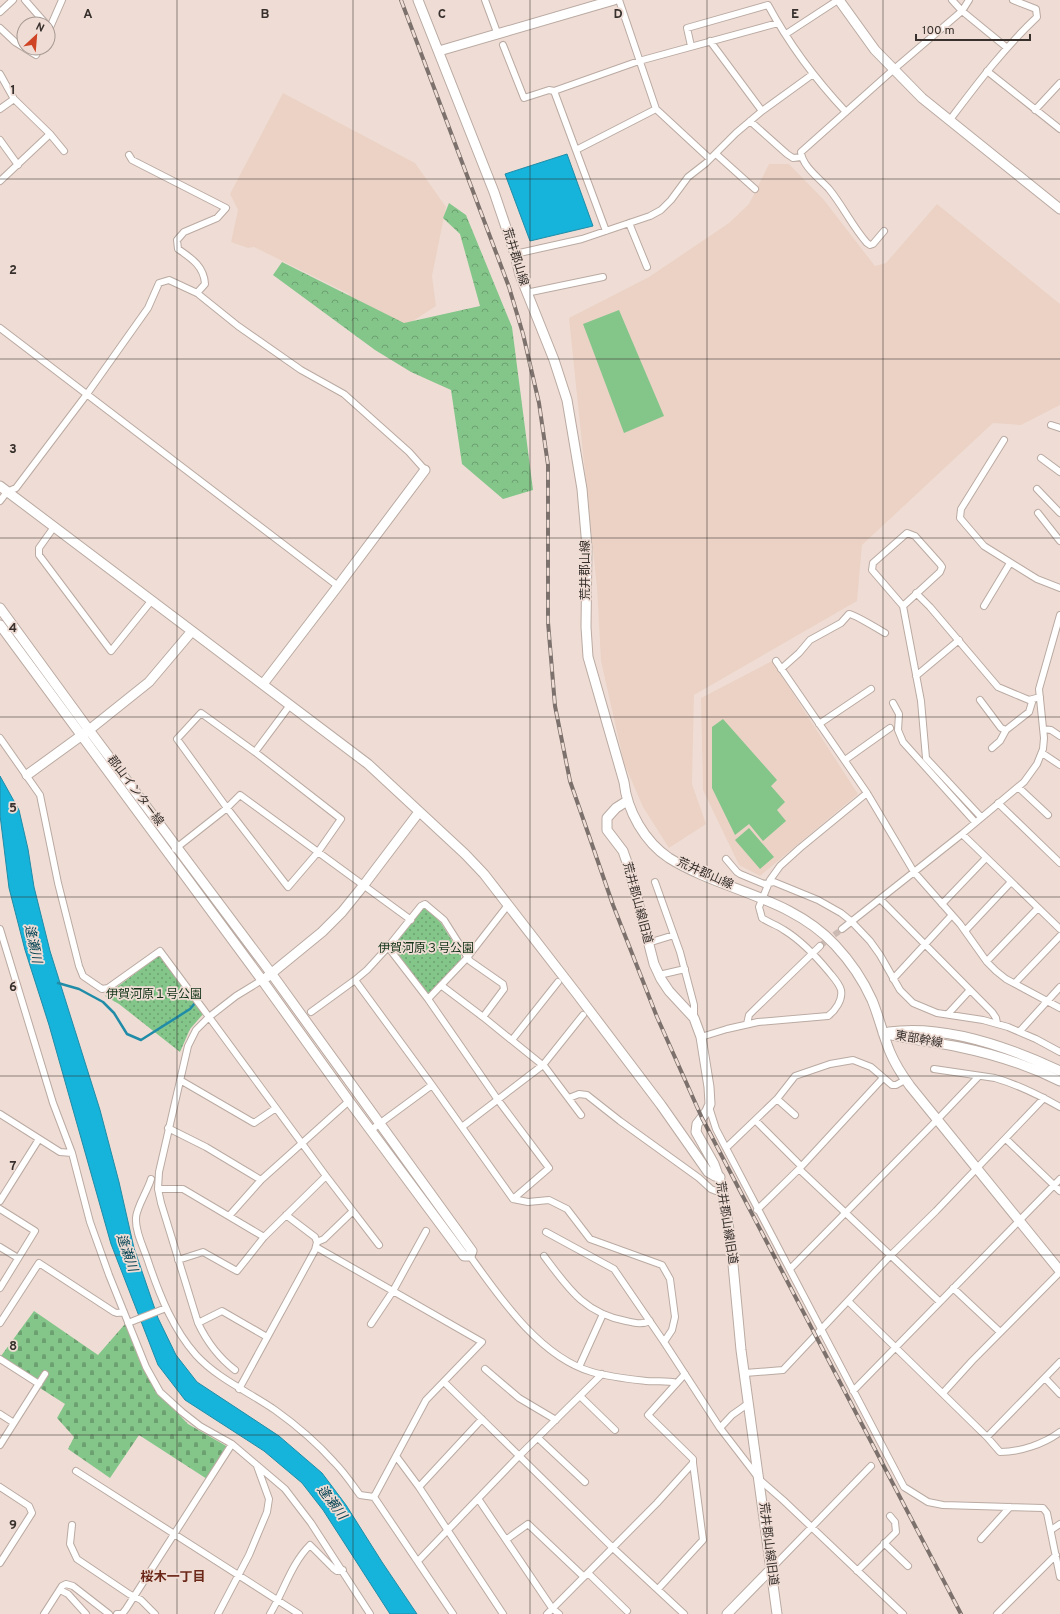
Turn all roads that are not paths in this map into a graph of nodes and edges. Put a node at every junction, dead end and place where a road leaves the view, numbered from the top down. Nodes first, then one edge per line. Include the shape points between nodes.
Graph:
1 (13, 0) edge
2 (25, 0) edge
3 (62, 0) edge
4 (418, 0) edge
5 (485, 0) edge
6 (614, 0) edge
7 (619, 0) edge
8 (839, 0) edge
9 (952, 0) edge
10 (969, 0) edge
11 (1013, 0) edge
12 (962, 11) junction
13 (0, 12) edge
14 (39, 16) edge
15 (54, 16) edge
16 (778, 23) junction
17 (0, 29) edge
18 (786, 34) junction
19 (498, 35) junction
20 (710, 42) junction
21 (16, 43) edge
22 (503, 45) dead end
23 (691, 46) junction
24 (1006, 47) junction
25 (439, 51) junction
26 (639, 61) junction
27 (893, 70) junction
28 (987, 71) junction
29 (0, 74) edge
30 (813, 74) junction
31 (1060, 83) edge
32 (554, 91) junction
33 (14, 99) junction
34 (0, 109) edge
35 (656, 109) junction
36 (1035, 110) junction
37 (762, 111) junction
38 (846, 112) junction
39 (949, 120) junction
40 (750, 121) junction
41 (1060, 129) edge
42 (50, 134) junction
43 (0, 140) edge
44 (64, 150) dead end
45 (576, 150) junction
46 (716, 154) junction
47 (129, 155) dead end
48 (802, 157) junction
49 (710, 159) junction
50 (18, 165) junction
51 (0, 181) edge
52 (755, 189) dead end
53 (1060, 209) edge
54 (628, 223) junction
55 (606, 231) junction
56 (884, 231) dead end
57 (515, 254) junction
58 (647, 267) dead end
59 (603, 277) dead end
60 (197, 293) junction
61 (526, 293) junction
62 (0, 328) edge
63 (87, 394) junction
64 (1051, 425) dead end
65 (1060, 428) edge
66 (1004, 440) dead end
67 (1041, 458) dead end
68 (425, 470) joint
69 (1060, 472) edge
70 (4, 489) edge
71 (1037, 489) dead end
72 (0, 501) edge
73 (1038, 513) dead end
74 (1060, 513) edge
75 (54, 527) junction
76 (1060, 541) edge
77 (1010, 563) junction
78 (338, 586) junction
79 (1060, 588) edge
80 (916, 593) junction
81 (152, 600) junction
82 (903, 606) junction
83 (984, 606) dead end
84 (0, 608) edge
85 (1060, 615) edge
86 (0, 625) edge
87 (192, 631) junction
88 (885, 633) dead end
89 (959, 640) junction
90 (776, 661) dead end
91 (781, 669) junction
92 (916, 676) junction
93 (263, 684) junction
94 (872, 689) dead end
95 (1040, 697) junction
96 (1033, 699) junction
97 (980, 700) dead end
98 (893, 703) dead end
99 (290, 704) junction
100 (819, 724) junction
101 (890, 728) dead end
102 (1043, 729) junction
103 (1006, 730) junction
104 (85, 733) junction
105 (1060, 736) edge
106 (0, 738) edge
107 (992, 748) dead end
108 (255, 752) junction
109 (1042, 753) junction
110 (845, 760) junction
111 (1060, 765) edge
112 (27, 775) junction
113 (1018, 787) junction
114 (867, 793) junction
115 (627, 801) junction
116 (998, 803) junction
117 (227, 808) junction
118 (419, 812) junction
119 (1048, 815) dead end
120 (981, 817) junction
121 (975, 822) junction
122 (962, 834) junction
123 (176, 847) junction
124 (318, 852) junction
125 (169, 853) junction
126 (986, 858) junction
127 (726, 859) dead end
128 (1060, 863) edge
129 (914, 872) junction
130 (655, 882) dead end
131 (1011, 882) junction
132 (769, 883) junction
133 (363, 886) junction
134 (762, 899) junction
135 (880, 899) junction
136 (942, 904) junction
137 (508, 905) junction
138 (1038, 908) junction
139 (952, 915) junction
140 (410, 920) junction
141 (852, 921) junction
142 (0, 929) edge
143 (842, 929) tunnel mouth
144 (1060, 929) edge
145 (965, 931) junction
146 (674, 935) junction
147 (1060, 936) edge
148 (648, 943) junction
149 (924, 944) junction
150 (820, 946) tunnel mouth
151 (388, 948) junction
152 (813, 952) junction
153 (468, 958) junction
154 (986, 961) junction
155 (685, 969) junction
156 (271, 973) junction
157 (659, 975) junction
158 (893, 979) junction
159 (262, 980) junction
160 (355, 980) junction
161 (558, 982) dead end
162 (1015, 983) junction
163 (442, 986) junction
164 (1060, 987) edge
165 (969, 991) junction
166 (428, 999) junction
167 (1047, 1000) junction
168 (1060, 1008) edge
169 (311, 1012) dead end
170 (948, 1014) junction
171 (583, 1015) dead end
172 (209, 1017) junction
173 (483, 1017) junction
174 (694, 1018) junction
175 (996, 1023) junction
176 (747, 1024) junction
177 (1020, 1031) junction
178 (883, 1033) junction
179 (701, 1038) junction
180 (512, 1040) junction
181 (1060, 1052) edge
182 (543, 1065) junction
183 (934, 1069) dead end
184 (1060, 1070) edge
185 (979, 1076) junction
186 (883, 1078) junction
187 (180, 1080) junction
188 (905, 1080) junction
189 (1060, 1082) edge
190 (432, 1085) junction
191 (569, 1098) junction
192 (1044, 1098) junction
193 (777, 1099) junction
194 (498, 1100) junction
195 (349, 1101) junction
196 (1060, 1106) edge
197 (709, 1107) junction
198 (276, 1108) junction
199 (0, 1114) edge
200 (580, 1115) dead end
201 (795, 1115) dead end
202 (755, 1120) junction
203 (937, 1120) junction
204 (380, 1124) junction
205 (462, 1127) junction
206 (168, 1128) junction
207 (370, 1130) junction
208 (1006, 1138) junction
209 (39, 1139) junction
210 (301, 1143) junction
211 (726, 1148) junction
212 (72, 1153) junction
213 (800, 1167) junction
214 (978, 1168) junction
215 (326, 1176) junction
216 (720, 1177) junction
217 (151, 1178) dead end
218 (1060, 1179) edge
219 (261, 1180) junction
220 (1054, 1185) junction
221 (158, 1189) junction
222 (723, 1189) junction
223 (1060, 1191) edge
224 (513, 1199) junction
225 (0, 1201) edge
226 (0, 1209) edge
227 (758, 1210) junction
228 (353, 1211) junction
229 (846, 1214) junction
230 (286, 1215) junction
231 (230, 1216) junction
232 (1018, 1220) junction
233 (426, 1230) dead end
234 (546, 1232) dead end
235 (264, 1237) junction
236 (316, 1245) junction
237 (379, 1245) dead end
238 (0, 1247) edge
239 (470, 1256) junction
240 (544, 1256) dead end
241 (890, 1256) junction
242 (18, 1258) junction
243 (178, 1260) junction
244 (790, 1270) junction
245 (1060, 1271) edge
246 (0, 1288) edge
247 (953, 1288) junction
248 (393, 1291) junction
249 (849, 1302) junction
250 (940, 1302) junction
251 (166, 1308) junction
252 (124, 1312) junction
253 (3, 1313) edge
254 (603, 1314) junction
255 (650, 1321) junction
256 (130, 1322) junction
257 (0, 1323) edge
258 (198, 1323) junction
259 (371, 1324) dead end
260 (821, 1331) junction
261 (1000, 1332) junction
262 (267, 1337) junction
263 (664, 1342) junction
264 (896, 1348) junction
265 (0, 1360) edge
266 (1060, 1362) edge
267 (579, 1367) junction
268 (485, 1369) dead end
269 (235, 1370) dead end
270 (745, 1373) junction
271 (44, 1374) dead end
272 (602, 1374) junction
273 (685, 1374) junction
274 (1045, 1378) junction
275 (444, 1382) junction
276 (677, 1382) junction
277 (39, 1384) junction
278 (239, 1389) junction
279 (853, 1391) junction
280 (943, 1393) junction
281 (1060, 1394) edge
282 (580, 1396) junction
283 (749, 1403) junction
284 (0, 1414) edge
285 (482, 1419) junction
286 (556, 1420) junction
287 (14, 1423) junction
288 (720, 1428) junction
289 (615, 1430) dead end
290 (1060, 1432) edge
291 (987, 1437) junction
292 (538, 1438) junction
293 (232, 1444) junction
294 (0, 1445) edge
295 (396, 1456) junction
296 (519, 1456) junction
297 (693, 1463) junction
298 (257, 1465) junction
299 (871, 1466) dead end
300 (76, 1471) dead end
301 (760, 1480) junction
302 (585, 1482) dead end
303 (0, 1487) edge
304 (419, 1487) junction
305 (374, 1497) junction
306 (479, 1500) junction
307 (1010, 1507) junction
308 (890, 1516) dead end
309 (1060, 1524) edge
310 (72, 1525) dead end
311 (811, 1527) junction
312 (1051, 1530) junction
313 (448, 1531) junction
314 (174, 1533) junction
315 (507, 1539) junction
316 (981, 1539) dead end
317 (884, 1543) junction
318 (614, 1548) junction
319 (1056, 1555) junction
320 (418, 1561) junction
321 (0, 1563) edge
322 (908, 1566) dead end
323 (771, 1569) junction
324 (342, 1570) junction
325 (857, 1571) junction
326 (238, 1575) junction
327 (586, 1575) junction
328 (1060, 1577) edge
329 (658, 1589) junction
330 (60, 1590) junction
331 (134, 1596) junction
332 (278, 1600) junction
333 (552, 1608) junction
334 (627, 1611) dead end
335 (44, 1614) edge
336 (86, 1614) edge
337 (109, 1614) edge
338 (117, 1614) edge
339 (155, 1614) edge
340 (218, 1614) edge
341 (270, 1614) edge
342 (299, 1614) edge
343 (370, 1614) edge
344 (453, 1614) edge
345 (503, 1614) edge
346 (547, 1614) edge
347 (559, 1614) edge
348 (684, 1614) edge
349 (727, 1614) edge
350 (777, 1614) edge
351 (903, 1614) edge
352 (998, 1614) edge

1 - 13 street
2 - 14 street
3 - 15 street
4 - 25 street, 荒井郡山線
5 - 19 street
6 - 19 street
7 - 26 street
8 - 18 street
8 - 27 street
9 - 12 street
10 - 12 street
11 - 24 street via 1036,9 1038,15
12 - 24 street
12 - 27 street
16 - 18 street
16 - 20 street
16 - 23 street via 768,5 687,28
17 - 21 street
18 - 30 street
19 - 25 street
20 - 23 street
20 - 37 street
22 - 32 street via 524,98 549,90
23 - 26 street
24 - 28 street
25 - 57 street, 荒井郡山線 via 494,192
26 - 32 street
26 - 35 street
27 - 38 street
27 - 39 street
28 - 36 street
28 - 39 street
29 - 33 street
30 - 37 street
30 - 38 street
31 - 36 street
32 - 45 street
33 - 34 street
33 - 42 street
35 - 45 street
35 - 49 street
36 - 41 street
37 - 40 street
38 - 48 street via 802,150
39 - 53 street
40 - 46 street
40 - 48 street via 787,154 793,158
42 - 44 street
42 - 50 street
43 - 50 street
45 - 55 street
46 - 49 street
46 - 52 street
47 - 60 street via 132,160 226,208 217,218 184,232 177,240 178,249 193,259 204,275 205,284
48 - 56 street via 812,173 829,189 866,243 873,244
49 - 54 street via 688,177 661,210
50 - 51 street
54 - 55 street
54 - 58 street
55 - 57 street
57 - 61 street, 荒井郡山線
59 - 61 street
60 - 63 street via 169,280 159,283 148,308
60 - 68 street via 243,330 302,370 344,394 409,452
61 - 115 street, 荒井郡山線 via 554,360 573,429 587,547 588,657 624,782
62 - 63 street
63 - 70 street via 16,488
63 - 78 street
64 - 65 street
66 - 77 street via 961,510 960,518 982,544
67 - 69 street
68 - 78 street
70 - 72 street
70 - 75 street
71 - 74 street
73 - 76 street
75 - 81 street
75 - 81 street via 38,548 39,555 111,651
77 - 79 street via 1037,579
77 - 83 street
78 - 93 street
80 - 82 street
80 - 82 street via 942,568 915,536 908,533 873,563 872,568
80 - 89 street
81 - 87 street
82 - 92 street
84 - 104 street, 郡山インター線
85 - 95 street via 1039,688
86 - 104 street
87 - 93 street
87 - 104 street via 149,682
88 - 91 street via 854,614 849,614 841,623 810,640
89 - 92 street
89 - 96 street via 998,687 1029,700
90 - 91 street
91 - 100 street
92 - 120 street via 926,758
93 - 99 street
94 - 100 street
95 - 96 street
95 - 102 street
96 - 103 street via 1029,712
97 - 103 street via 1001,728
98 - 121 street via 899,714 898,730 902,742
99 - 108 street
99 - 118 street via 368,764
100 - 110 street
101 - 110 street
102 - 105 street via 1051,730
102 - 109 street
103 - 107 street via 1000,741
104 - 112 street
104 - 123 street, 郡山インター線
104 - 125 street
106 - 112 street
108 - 117 street via 201,713 177,739
108 - 124 street via 341,819
109 - 111 street
109 - 113 street via 1030,774
110 - 114 street
112 - 172 street via 40,795 58,883 78,966 83,976 102,989 108,988 160,951
113 - 116 street
113 - 119 street
114 - 129 street
114 - 132 street via 786,861
115 - 134 street, 荒井郡山線 via 642,830 668,857
115 - 148 street, 荒井郡山線旧道 via 607,818 607,830 623,851
116 - 120 street
116 - 128 street
117 - 123 street
117 - 124 street via 240,795
117 - 124 street via 288,887
118 - 133 street
118 - 137 street via 473,862
120 - 121 street
121 - 122 street
122 - 126 street
122 - 129 street
123 - 125 street
123 - 156 street, 郡山インター線
124 - 133 street
125 - 159 street
126 - 131 street
126 - 136 street
127 - 132 street via 737,872 764,884
129 - 135 street
129 - 136 street
130 - 146 street
131 - 138 street
131 - 145 street
132 - 134 street
132 - 141 street via 774,882 810,896 841,912
133 - 140 street
133 - 156 street via 322,932
134 - 152 street via 759,907 762,918 784,930
134 - 178 street, 荒井郡山線 via 804,920 834,944 865,986
135 - 141 street
135 - 149 street
136 - 139 street
137 - 153 street
137 - 216 street via 578,994 703,1165 711,1174
138 - 144 street
138 - 154 street
139 - 145 street
139 - 149 street
140 - 151 street
140 - 153 street via 422,905 427,904 444,920
141 - 143 street
141 - 158 street via 877,950
142 - 212 street via 53,1104
145 - 154 street
146 - 148 street
146 - 155 street
147 - 162 street
148 - 157 street, 荒井郡山線旧道
149 - 158 street
149 - 165 street
150 - 152 street
151 - 160 street
151 - 166 street
152 - 176 street via 754,1010
152 - 176 street via 840,987 841,997 835,1010 828,1016
153 - 163 street
153 - 173 street via 503,984 504,989
154 - 162 street
155 - 157 street
155 - 174 street via 694,1005
156 - 159 street
156 - 204 street, 郡山インター線
157 - 174 street, 荒井郡山線旧道 via 669,991
158 - 170 street via 913,1003
159 - 172 street
159 - 195 street
160 - 169 street
160 - 190 street
161 - 180 street
162 - 167 street
163 - 166 street
163 - 173 street
164 - 167 street
165 - 170 street
165 - 175 street via 995,1016
166 - 194 street
167 - 168 street
167 - 177 street
170 - 175 street
171 - 182 street
172 - 187 street via 200,1024 193,1035
172 - 198 street
173 - 180 street
174 - 179 street, 荒井郡山線旧道
175 - 177 street
176 - 179 street
177 - 181 street
178 - 184 street, 東部幹線 via 919,1030 976,1040 1013,1051
178 - 188 street, 荒井郡山線 via 890,1053
178 - 189 street, 東部幹線 via 984,1053 1031,1068
179 - 197 street, 荒井郡山線旧道 via 709,1087
180 - 182 street
182 - 191 street
182 - 194 street
183 - 185 street
185 - 192 street via 1016,1084
185 - 203 street
186 - 188 street via 894,1085
186 - 193 street via 862,1062 845,1061 795,1076
186 - 213 street
187 - 198 street via 254,1123
187 - 206 street
188 - 203 street, 荒井郡山線
190 - 204 street
190 - 205 street
191 - 200 street
191 - 222 street via 579,1094 587,1095 711,1189
192 - 196 street
192 - 208 street
193 - 201 street
193 - 202 street
194 - 205 street
194 - 224 street via 549,1168
195 - 207 street
195 - 210 street
197 - 211 street
197 - 216 street, 荒井郡山線旧道 via 697,1124 696,1132
198 - 210 street
199 - 209 street
202 - 211 street
202 - 213 street
203 - 214 street, 荒井郡山線
203 - 229 street
204 - 207 street
204 - 239 street, 郡山インター線 via 472,1251
205 - 224 street
206 - 219 street
206 - 221 street
207 - 239 street via 464,1256
208 - 214 street
208 - 220 street
209 - 212 street via 60,1152
209 - 225 street
210 - 215 street
210 - 219 street
211 - 227 street
212 - 252 street via 90,1222
213 - 227 street
213 - 229 street
214 - 232 street, 荒井郡山線
214 - 241 street
215 - 228 street
215 - 230 street
216 - 222 street, 荒井郡山線旧道
217 - 251 street via 136,1218
218 - 220 street
219 - 231 street
220 - 223 street
220 - 232 street
221 - 231 street via 183,1189
221 - 243 street
222 - 270 street, 荒井郡山線旧道
224 - 263 street via 528,1202 549,1200 567,1209 590,1239 662,1265 670,1279 675,1317 672,1330
226 - 242 street via 35,1231
227 - 244 street
228 - 236 street
228 - 237 street
229 - 241 street
229 - 244 street
230 - 235 street
230 - 236 street via 315,1237
231 - 235 street
232 - 245 street, 荒井郡山線
232 - 247 street
233 - 248 street
234 - 255 street via 614,1269
235 - 243 street via 237,1271 203,1252
236 - 248 street
236 - 262 street
238 - 242 street
239 - 267 street via 516,1318 555,1353
240 - 254 street via 574,1294
241 - 249 street
241 - 250 street
242 - 246 street
243 - 258 street
244 - 260 street
245 - 261 street
247 - 250 street
247 - 261 street
248 - 259 street
248 - 275 street via 482,1342
249 - 260 street
249 - 264 street
250 - 264 street
251 - 256 street
251 - 278 street via 195,1354
252 - 253 street via 116,1313 38,1263
252 - 256 street
253 - 257 street
254 - 255 street via 641,1324
254 - 267 street
255 - 263 street
256 - 293 street via 146,1367 160,1392 200,1426
258 - 262 street via 222,1311
258 - 269 street via 213,1349
260 - 270 street via 783,1370
260 - 279 street
261 - 280 street
262 - 278 street
263 - 273 street
264 - 279 street
264 - 280 street
265 - 277 street
266 - 274 street
267 - 272 street
268 - 286 street via 518,1398
270 - 283 street, 荒井郡山線旧道
271 - 277 street
272 - 276 street via 647,1381
272 - 282 street
273 - 276 street
273 - 288 street
274 - 281 street
274 - 291 street
275 - 285 street
275 - 295 street via 426,1400
276 - 297 street via 648,1415 693,1459
277 - 287 street
278 - 305 street via 274,1410 310,1439 334,1462 360,1495
279 - 307 street via 904,1487 928,1502 943,1505
280 - 291 street
282 - 286 street
282 - 289 street
283 - 288 street via 732,1415
283 - 301 street, 荒井郡山線旧道
284 - 287 street
285 - 296 street
285 - 304 street
286 - 292 street
287 - 294 street
288 - 301 street
290 - 291 street via 1041,1443 1008,1452 1000,1452
292 - 296 street
292 - 302 street
293 - 298 street
293 - 314 street
295 - 304 street
295 - 305 street
296 - 306 street
296 - 318 street
297 - 318 street
297 - 329 street via 703,1540
298 - 324 street via 280,1483 289,1494 312,1523
298 - 326 street via 269,1504 255,1542
299 - 311 street
300 - 314 street
301 - 311 street
301 - 323 street, 荒井郡山線旧道
303 - 321 street via 29,1506 32,1513
304 - 313 street
305 - 320 street
306 - 313 street
306 - 315 street
307 - 312 street via 1043,1508 1047,1513
307 - 316 street
308 - 317 street via 895,1522 896,1532
309 - 312 street
310 - 331 street via 70,1544 77,1559
311 - 323 street
311 - 325 street
312 - 319 street
313 - 320 street
313 - 345 street
314 - 326 street
314 - 331 street
315 - 327 street via 528,1524
315 - 333 street
317 - 322 street
317 - 325 street
318 - 327 street
318 - 329 street
319 - 328 street
319 - 352 street
320 - 344 street
323 - 349 street
323 - 350 street, 荒井郡山線旧道
324 - 332 street via 337,1571 333,1568 310,1545 296,1562
324 - 343 street
325 - 351 street
326 - 332 street
326 - 340 street
327 - 333 street
327 - 334 street
329 - 348 street
330 - 335 street
330 - 336 street via 68,1594
330 - 337 street via 63,1585 69,1584
331 - 338 street via 124,1612
331 - 339 street
332 - 341 street
332 - 342 street
333 - 346 street
333 - 347 street

